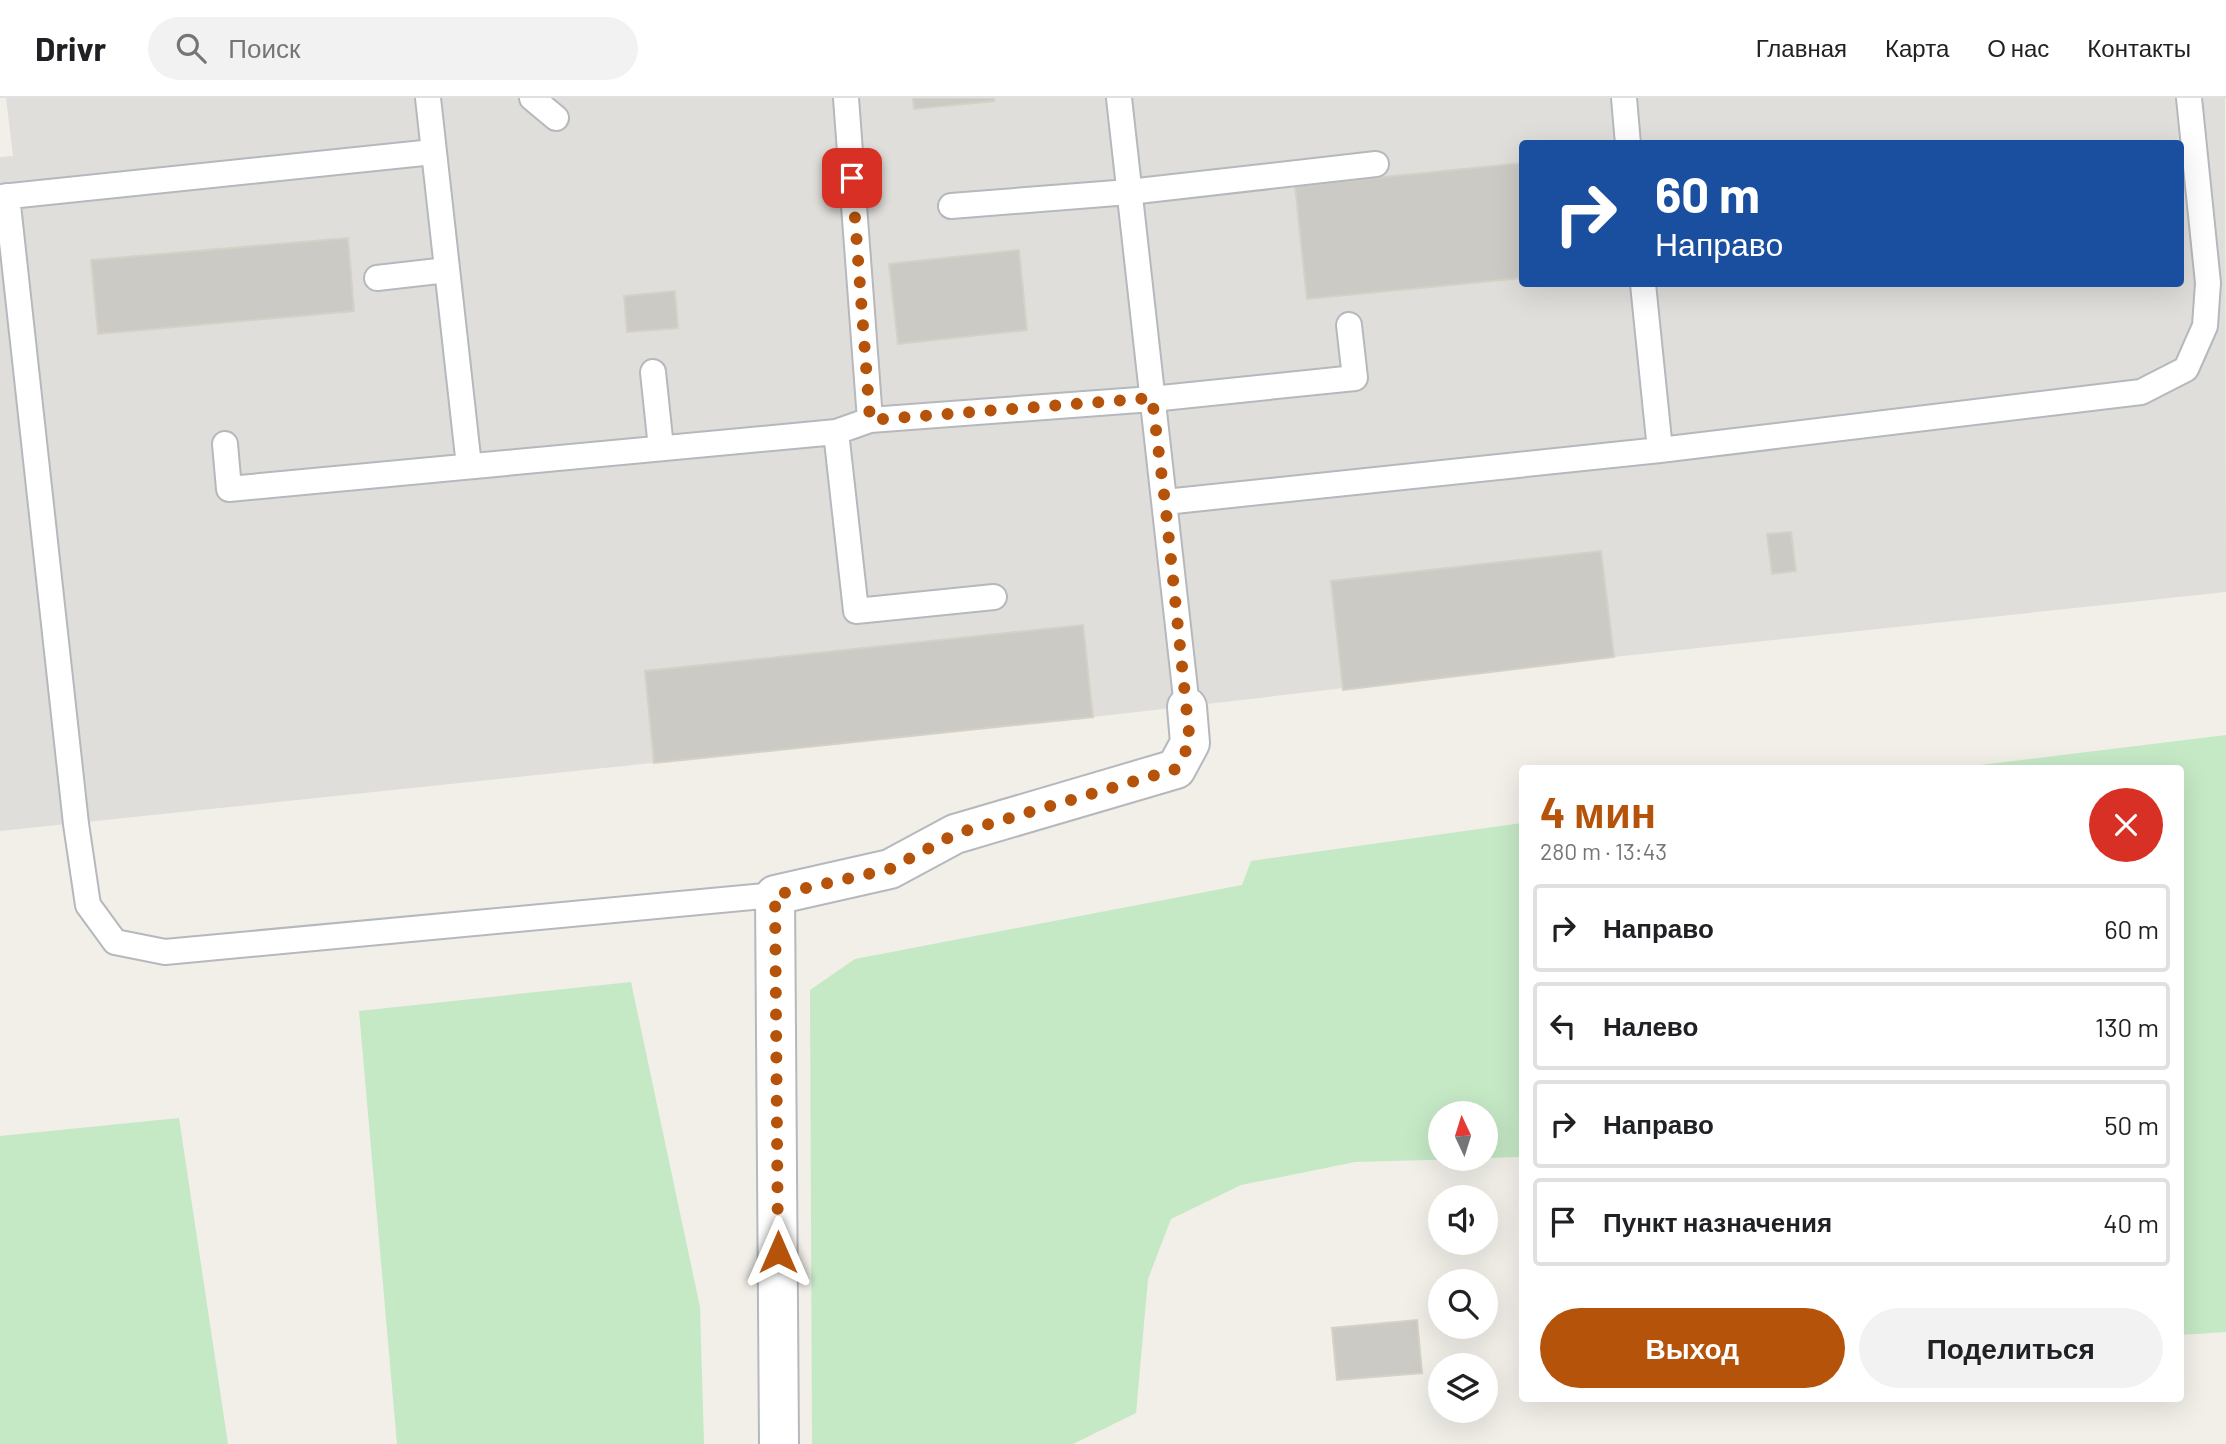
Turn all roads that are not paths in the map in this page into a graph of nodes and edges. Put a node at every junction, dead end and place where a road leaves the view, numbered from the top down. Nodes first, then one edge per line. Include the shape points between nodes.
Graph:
1 (428, 98) edge
2 (532, 98) edge
3 (846, 98) edge
4 (1119, 98) edge
5 (1624, 98) edge
6 (2189, 98) edge
7 (556, 118) dead end
8 (1628, 140) edge
9 (433, 152) junction
10 (1376, 164) dead end
11 (1129, 192) junction
12 (3, 197) edge
13 (951, 205) dead end
14 (447, 270) junction
15 (377, 278) dead end
16 (1643, 287) edge
17 (1349, 325) dead end
18 (653, 372) dead end
19 (1152, 398) junction
20 (870, 420) junction
21 (835, 432) junction
22 (225, 444) dead end
23 (661, 448) junction
24 (1660, 450) junction
25 (469, 466) junction
26 (1165, 502) junction
27 (994, 597) dead end
28 (1187, 707) joint
29 (775, 895) junction
30 (779, 1444) edge

1 - 9 lane
2 - 7 lane
3 - 20 lane
4 - 11 lane
5 - 8 lane
6 - 24 lane via 2208,283 2205,326 2186,369 2141,392
9 - 12 lane
9 - 14 lane
10 - 11 lane
11 - 13 lane
11 - 19 lane
12 - 29 lane via 88,905 115,942 165,952
14 - 15 lane
14 - 25 lane
16 - 24 lane
17 - 19 lane via 1355,378
18 - 23 lane
19 - 20 lane
19 - 26 lane
20 - 21 lane
21 - 23 lane
21 - 27 lane via 856,611
22 - 25 lane via 229,489
23 - 25 lane
24 - 26 lane
26 - 28 lane
28 - 29 street via 1190,743 1176,769 955,834 890,869
29 - 30 street

